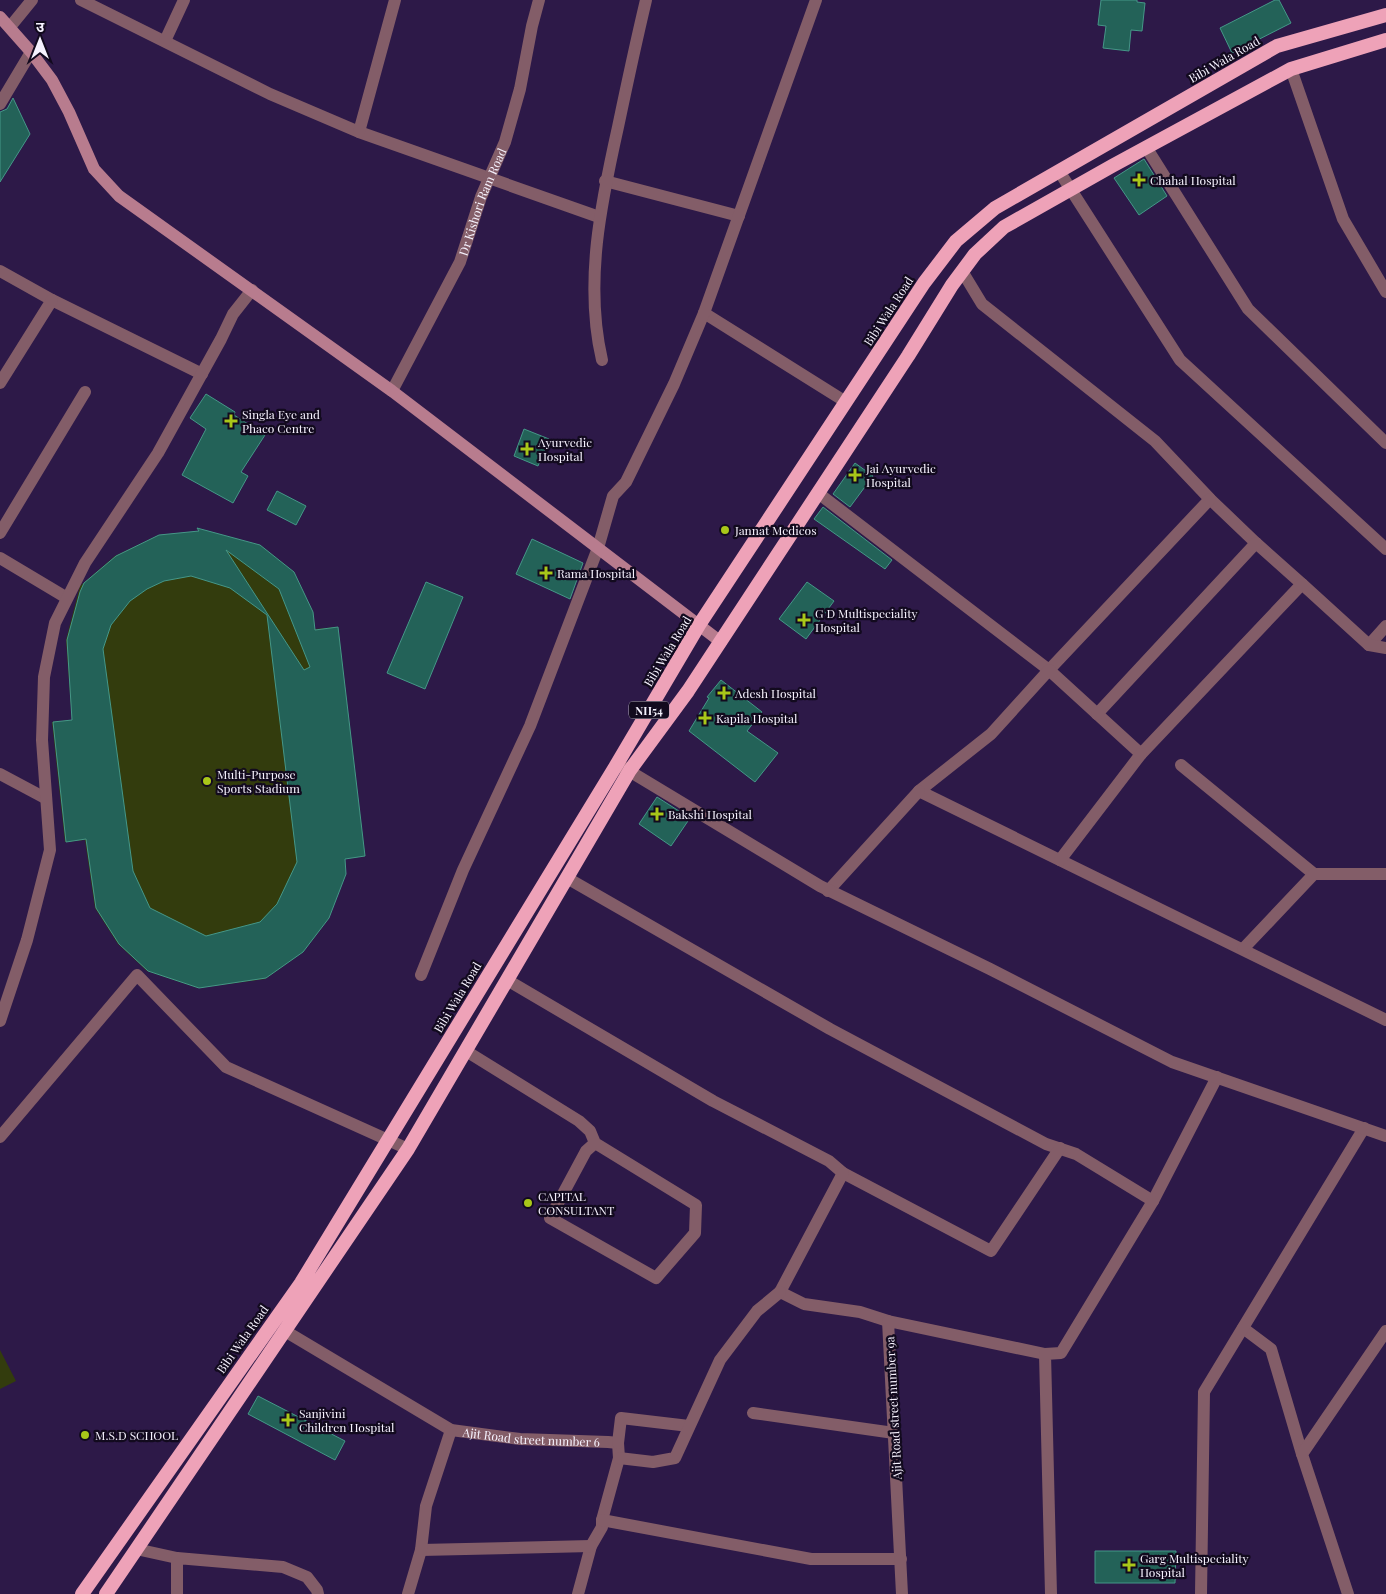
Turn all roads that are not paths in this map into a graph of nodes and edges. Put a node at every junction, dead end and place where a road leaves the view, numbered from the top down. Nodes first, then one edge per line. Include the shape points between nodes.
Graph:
1 (32, 0) edge
2 (81, 0) edge
3 (184, 0) edge
4 (395, 0) edge
5 (539, 0) edge
6 (646, 0) edge
7 (816, 0) edge
8 (1386, 15) edge
9 (0, 17) edge
10 (10, 27) junction
11 (1386, 40) edge
12 (165, 41) junction
13 (31, 52) junction
14 (1291, 68) junction
15 (0, 104) edge
16 (359, 132) junction
17 (1146, 147) junction
18 (1059, 171) junction
19 (489, 178) junction
20 (605, 182) junction
21 (1070, 190) junction
22 (739, 216) junction
23 (600, 217) junction
24 (0, 271) edge
25 (962, 271) junction
26 (252, 290) junction
27 (1386, 292) edge
28 (52, 300) junction
29 (704, 313) junction
30 (602, 360) dead end
31 (202, 374) junction
32 (0, 383) edge
33 (392, 391) junction
34 (85, 392) dead end
35 (846, 402) junction
36 (1386, 443) edge
37 (818, 493) junction
38 (1210, 499) junction
39 (0, 532) edge
40 (1256, 544) junction
41 (598, 548) junction
42 (1386, 549) edge
43 (0, 558) edge
44 (1302, 584) junction
45 (67, 598) junction
46 (699, 626) junction
47 (1386, 626) edge
48 (721, 642) junction
49 (1369, 645) junction
50 (1386, 648) edge
51 (1049, 670) junction
52 (1097, 714) junction
53 (1141, 754) junction
54 (1180, 765) dead end
55 (624, 767) junction
56 (0, 774) edge
57 (919, 791) junction
58 (45, 798) junction
59 (1060, 860) junction
60 (1314, 874) junction
61 (1386, 874) edge
62 (567, 878) junction
63 (828, 891) junction
64 (1243, 949) junction
65 (421, 975) dead end
66 (507, 980) junction
67 (1386, 1020) edge
68 (0, 1021) edge
69 (466, 1051) junction
70 (1217, 1077) junction
71 (1364, 1128) junction
72 (1386, 1136) edge
73 (0, 1137) edge
74 (387, 1141) junction
75 (595, 1143) junction
76 (1060, 1148) junction
77 (408, 1149) junction
78 (844, 1173) junction
79 (1152, 1201) junction
80 (780, 1292) junction
81 (888, 1321) junction
82 (1243, 1328) junction
83 (285, 1331) junction
84 (1386, 1331) edge
85 (1045, 1354) junction
86 (753, 1413) dead end
87 (689, 1426) junction
88 (451, 1430) junction
89 (894, 1433) junction
90 (618, 1444) junction
91 (1302, 1454) junction
92 (618, 1458) junction
93 (602, 1520) junction
94 (591, 1546) junction
95 (136, 1549) junction
96 (421, 1550) junction
97 (177, 1558) junction
98 (900, 1559) junction
99 (82, 1594) edge
100 (106, 1594) edge
101 (177, 1594) edge
102 (318, 1594) edge
103 (408, 1594) edge
104 (578, 1594) edge
105 (902, 1594) edge
106 (1051, 1594) edge
107 (1201, 1594) edge
108 (1348, 1594) edge

1 - 10 street
2 - 12 street
3 - 12 street
4 - 16 street
5 - 19 street, Dr Kishori Ram Road via 520,90 505,142
6 - 20 street
7 - 22 street
8 - 18 highway, Bibi Wala Road / NH54 via 1278,46
9 - 10 main road
10 - 13 main road
11 - 14 highway, NH54
12 - 16 street via 270,94
13 - 15 street
13 - 26 main road via 52,80 94,170 119,196
14 - 17 highway, NH54
14 - 27 street via 1343,219
16 - 19 street
17 - 21 highway, NH54
17 - 36 street via 1248,310
18 - 21 street
18 - 35 highway, Bibi Wala Road / NH54 via 995,208 956,241 924,283
19 - 23 street
19 - 33 street, Dr Kishori Ram Road via 460,262
20 - 22 street
20 - 23 street
21 - 25 highway, NH54 via 1004,228 975,254
21 - 42 street via 1180,360
22 - 29 street
23 - 30 street via 594,276 597,340
24 - 28 street
25 - 37 highway, NH54
25 - 38 street via 982,304 1156,441
26 - 31 street via 233,314
26 - 33 main road
28 - 31 street
28 - 32 street
29 - 35 street
29 - 41 street via 674,384 626,482 612,496
31 - 45 street via 158,453 85,563
33 - 41 main road
34 - 39 street
35 - 46 highway, Bibi Wala Road / NH54
37 - 48 highway, NH54
37 - 51 street
38 - 40 street
38 - 51 street
40 - 44 street
40 - 52 street
41 - 46 main road
41 - 65 street via 530,726 462,870
43 - 45 street
44 - 49 street
44 - 53 street
45 - 58 street via 55,623 44,677 42,740
46 - 48 main road
46 - 55 highway, Bibi Wala Road / NH54
47 - 49 street
48 - 55 highway, NH54 via 688,691
49 - 50 street
51 - 52 street
51 - 57 street via 991,734
52 - 53 street
53 - 59 street
54 - 60 street
55 - 62 highway, NH54
55 - 63 street
55 - 74 highway, Bibi Wala Road / NH54
56 - 58 street
57 - 59 street
57 - 63 street
58 - 68 street via 50,850 27,940
59 - 64 street
60 - 61 street
60 - 64 street
62 - 66 highway, NH54
62 - 76 street via 830,1029 1046,1144
63 - 70 street via 1172,1062
64 - 67 street
66 - 69 highway, NH54
66 - 78 street via 713,1101 829,1161
69 - 75 street via 579,1121 590,1131
69 - 77 highway, NH54
70 - 71 street
70 - 79 street
71 - 72 street
71 - 82 street
73 - 74 street via 137,975 226,1067
74 - 77 street
74 - 99 highway, Bibi Wala Road / NH54 via 301,1283
75 - 75 street via 696,1205 695,1233 656,1278 550,1218 586,1152
76 - 78 street via 991,1251
76 - 79 street via 1076,1154
77 - 83 highway, NH54
78 - 80 street
79 - 85 street via 1061,1353
80 - 81 street via 804,1304 860,1312
80 - 87 street via 757,1311 720,1360
81 - 85 street, Ajit Road street number 9a
81 - 89 street, Ajit Road street number 9a
82 - 91 street via 1271,1349
82 - 107 street via 1204,1392
83 - 88 street, Ajit Road street number 6
83 - 95 highway, NH54
84 - 91 street
85 - 106 street
86 - 89 street
87 - 90 street via 621,1418
87 - 92 street via 675,1458 653,1462
88 - 90 street, Ajit Road street number 6 via 520,1439
88 - 96 street via 426,1506
89 - 98 street, Ajit Road street number 9a
90 - 92 street, Ajit Road street number 6
91 - 108 street
92 - 93 street, Ajit Road street number 6
93 - 94 street, Ajit Road street number 6 via 602,1527
93 - 98 street via 811,1559
94 - 96 street
94 - 104 street, Ajit Road street number 6
95 - 97 street
95 - 100 highway, NH54
96 - 103 street
97 - 101 street
97 - 102 street via 283,1567 307,1576
98 - 105 street, Ajit Road street number 9a

